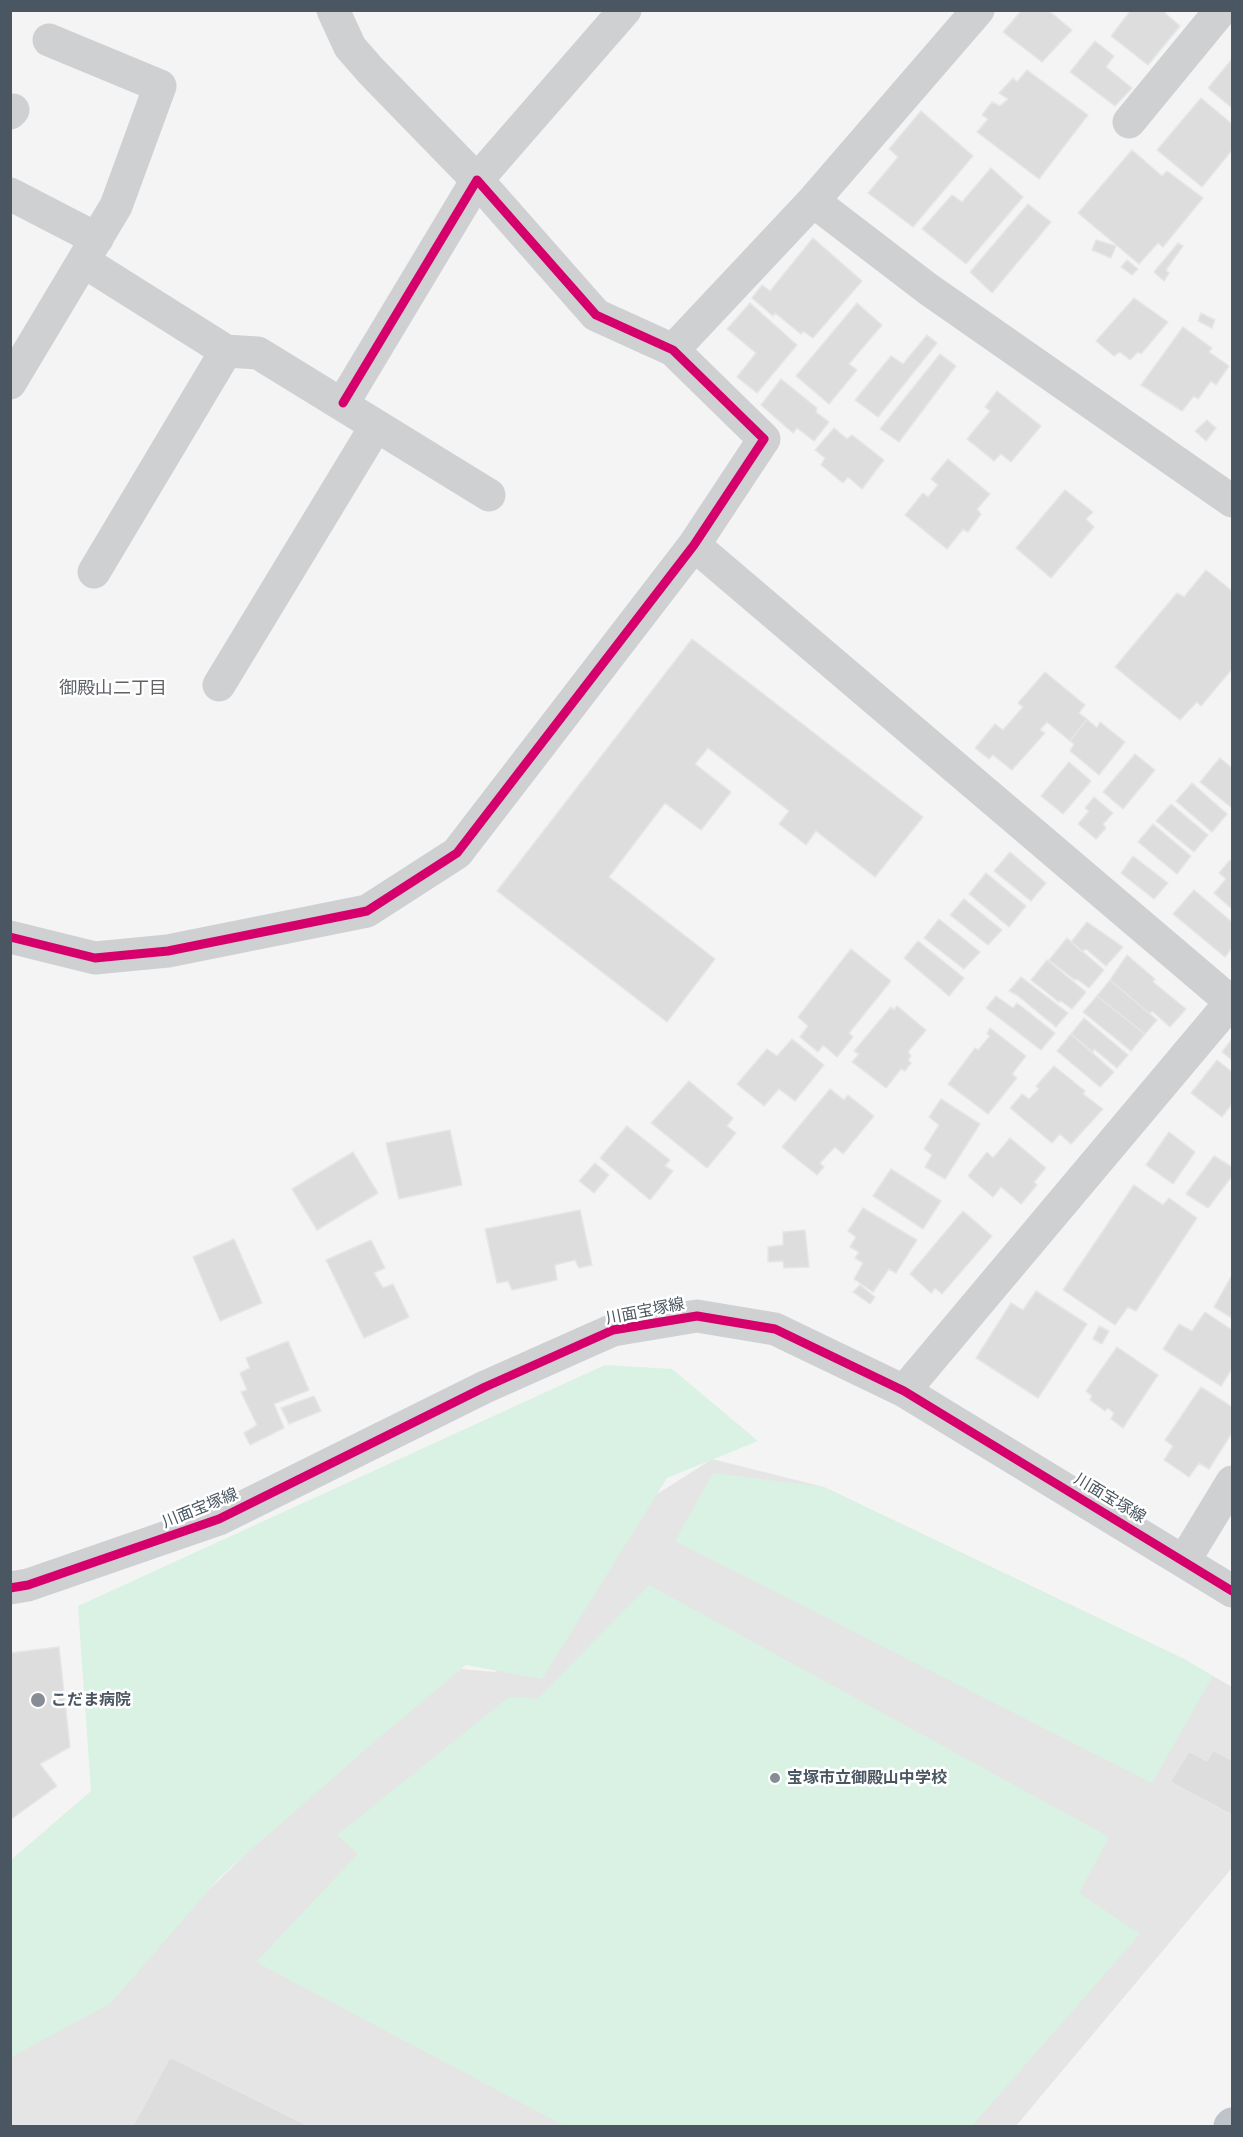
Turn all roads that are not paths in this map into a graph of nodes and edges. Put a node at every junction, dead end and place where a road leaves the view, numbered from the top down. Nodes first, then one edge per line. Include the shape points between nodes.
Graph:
1 (333, 10) edge
2 (625, 10) edge
3 (978, 10) edge
4 (1221, 10) edge
5 (49, 40) dead end
6 (1129, 122) dead end
7 (477, 180) junction
8 (10, 194) edge
9 (813, 201) junction
10 (90, 250) junction
11 (673, 350) junction
12 (226, 351) junction
13 (10, 383) edge
14 (343, 403) junction
15 (376, 426) junction
16 (489, 495) dead end
17 (1233, 501) edge
18 (694, 546) junction
19 (94, 572) dead end
20 (219, 685) dead end
21 (10, 937) edge
22 (1232, 1002) edge
23 (904, 1391) junction
24 (1233, 1482) edge
25 (1184, 1561) junction
26 (10, 1588) edge
27 (1233, 1591) edge

1 - 7 street via 350,47 371,72
2 - 7 street
3 - 9 street
4 - 6 street
5 - 10 street via 160,86 116,206
7 - 11 street via 597,315
7 - 14 street
8 - 10 street
9 - 11 street
9 - 17 street via 928,289
10 - 12 street
10 - 13 street
11 - 18 street via 764,439
12 - 14 street via 258,353
12 - 19 street
14 - 15 street
15 - 16 street
15 - 20 street
18 - 21 street via 457,853 367,911 168,951 95,958
18 - 22 street
22 - 23 street
23 - 25 street, 川面宝塚線
23 - 26 street, 川面宝塚線 via 775,1329 697,1316 613,1330 485,1387 219,1519 28,1586
24 - 25 street
25 - 27 street, 川面宝塚線

